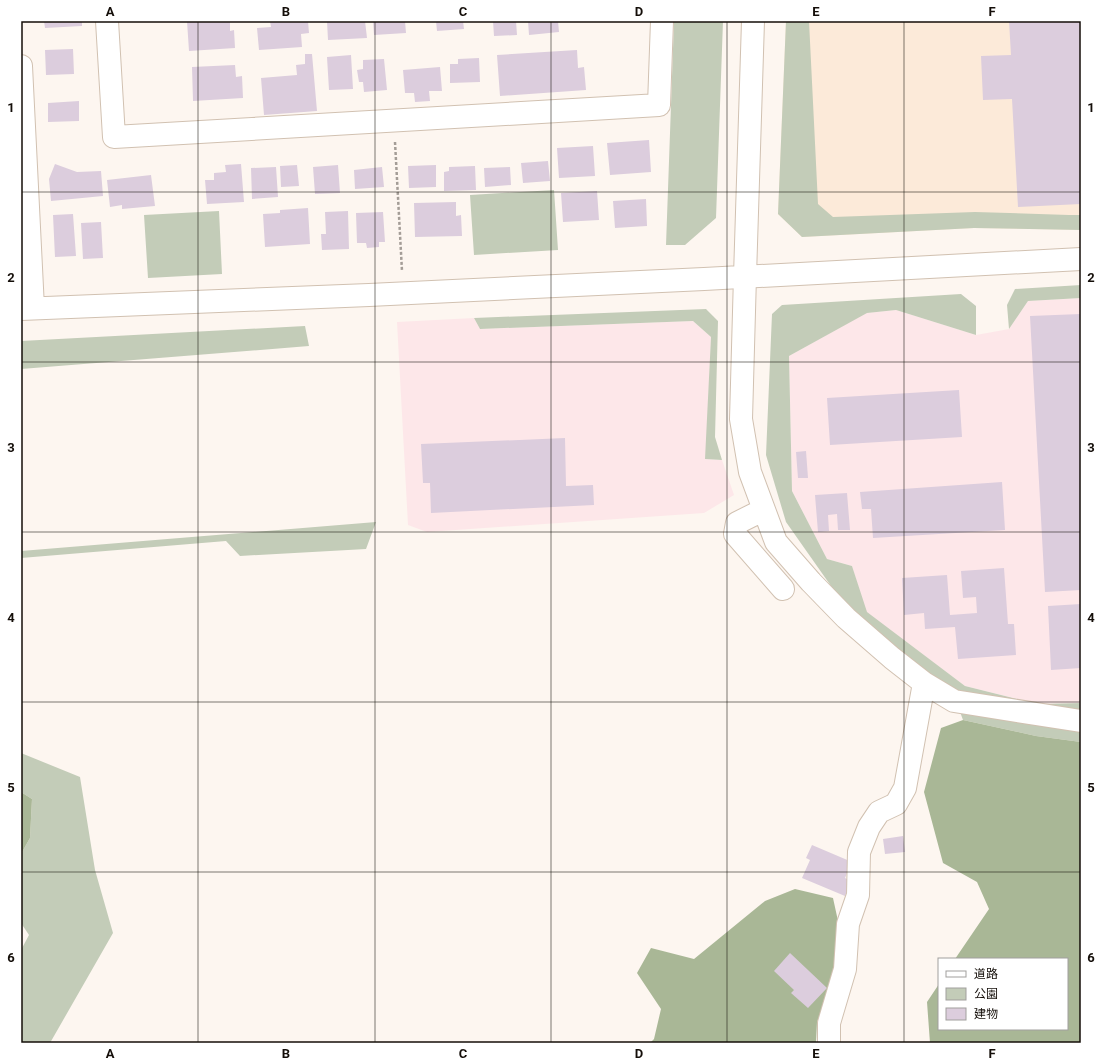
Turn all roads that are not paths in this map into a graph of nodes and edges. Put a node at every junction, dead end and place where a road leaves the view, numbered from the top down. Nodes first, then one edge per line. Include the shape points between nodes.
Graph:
1 (107, 21) edge
2 (662, 21) edge
3 (753, 21) edge
4 (21, 66) edge
5 (1081, 259) edge
6 (745, 276) junction
7 (27, 309) edge
8 (763, 510) junction
9 (783, 589) dead end
10 (924, 683) junction
11 (1081, 721) edge
12 (829, 1043) edge

1 - 2 street via 114,137 659,105
3 - 6 street
4 - 7 street
5 - 6 street
6 - 7 street via 369,296
6 - 8 street via 741,419 750,472
8 - 9 street via 737,523 735,534
8 - 10 street via 776,542 811,582 846,618
10 - 11 street via 954,702
10 - 12 street via 905,788 896,804 879,812 869,827 859,852 858,895 848,924 845,969 829,1023

